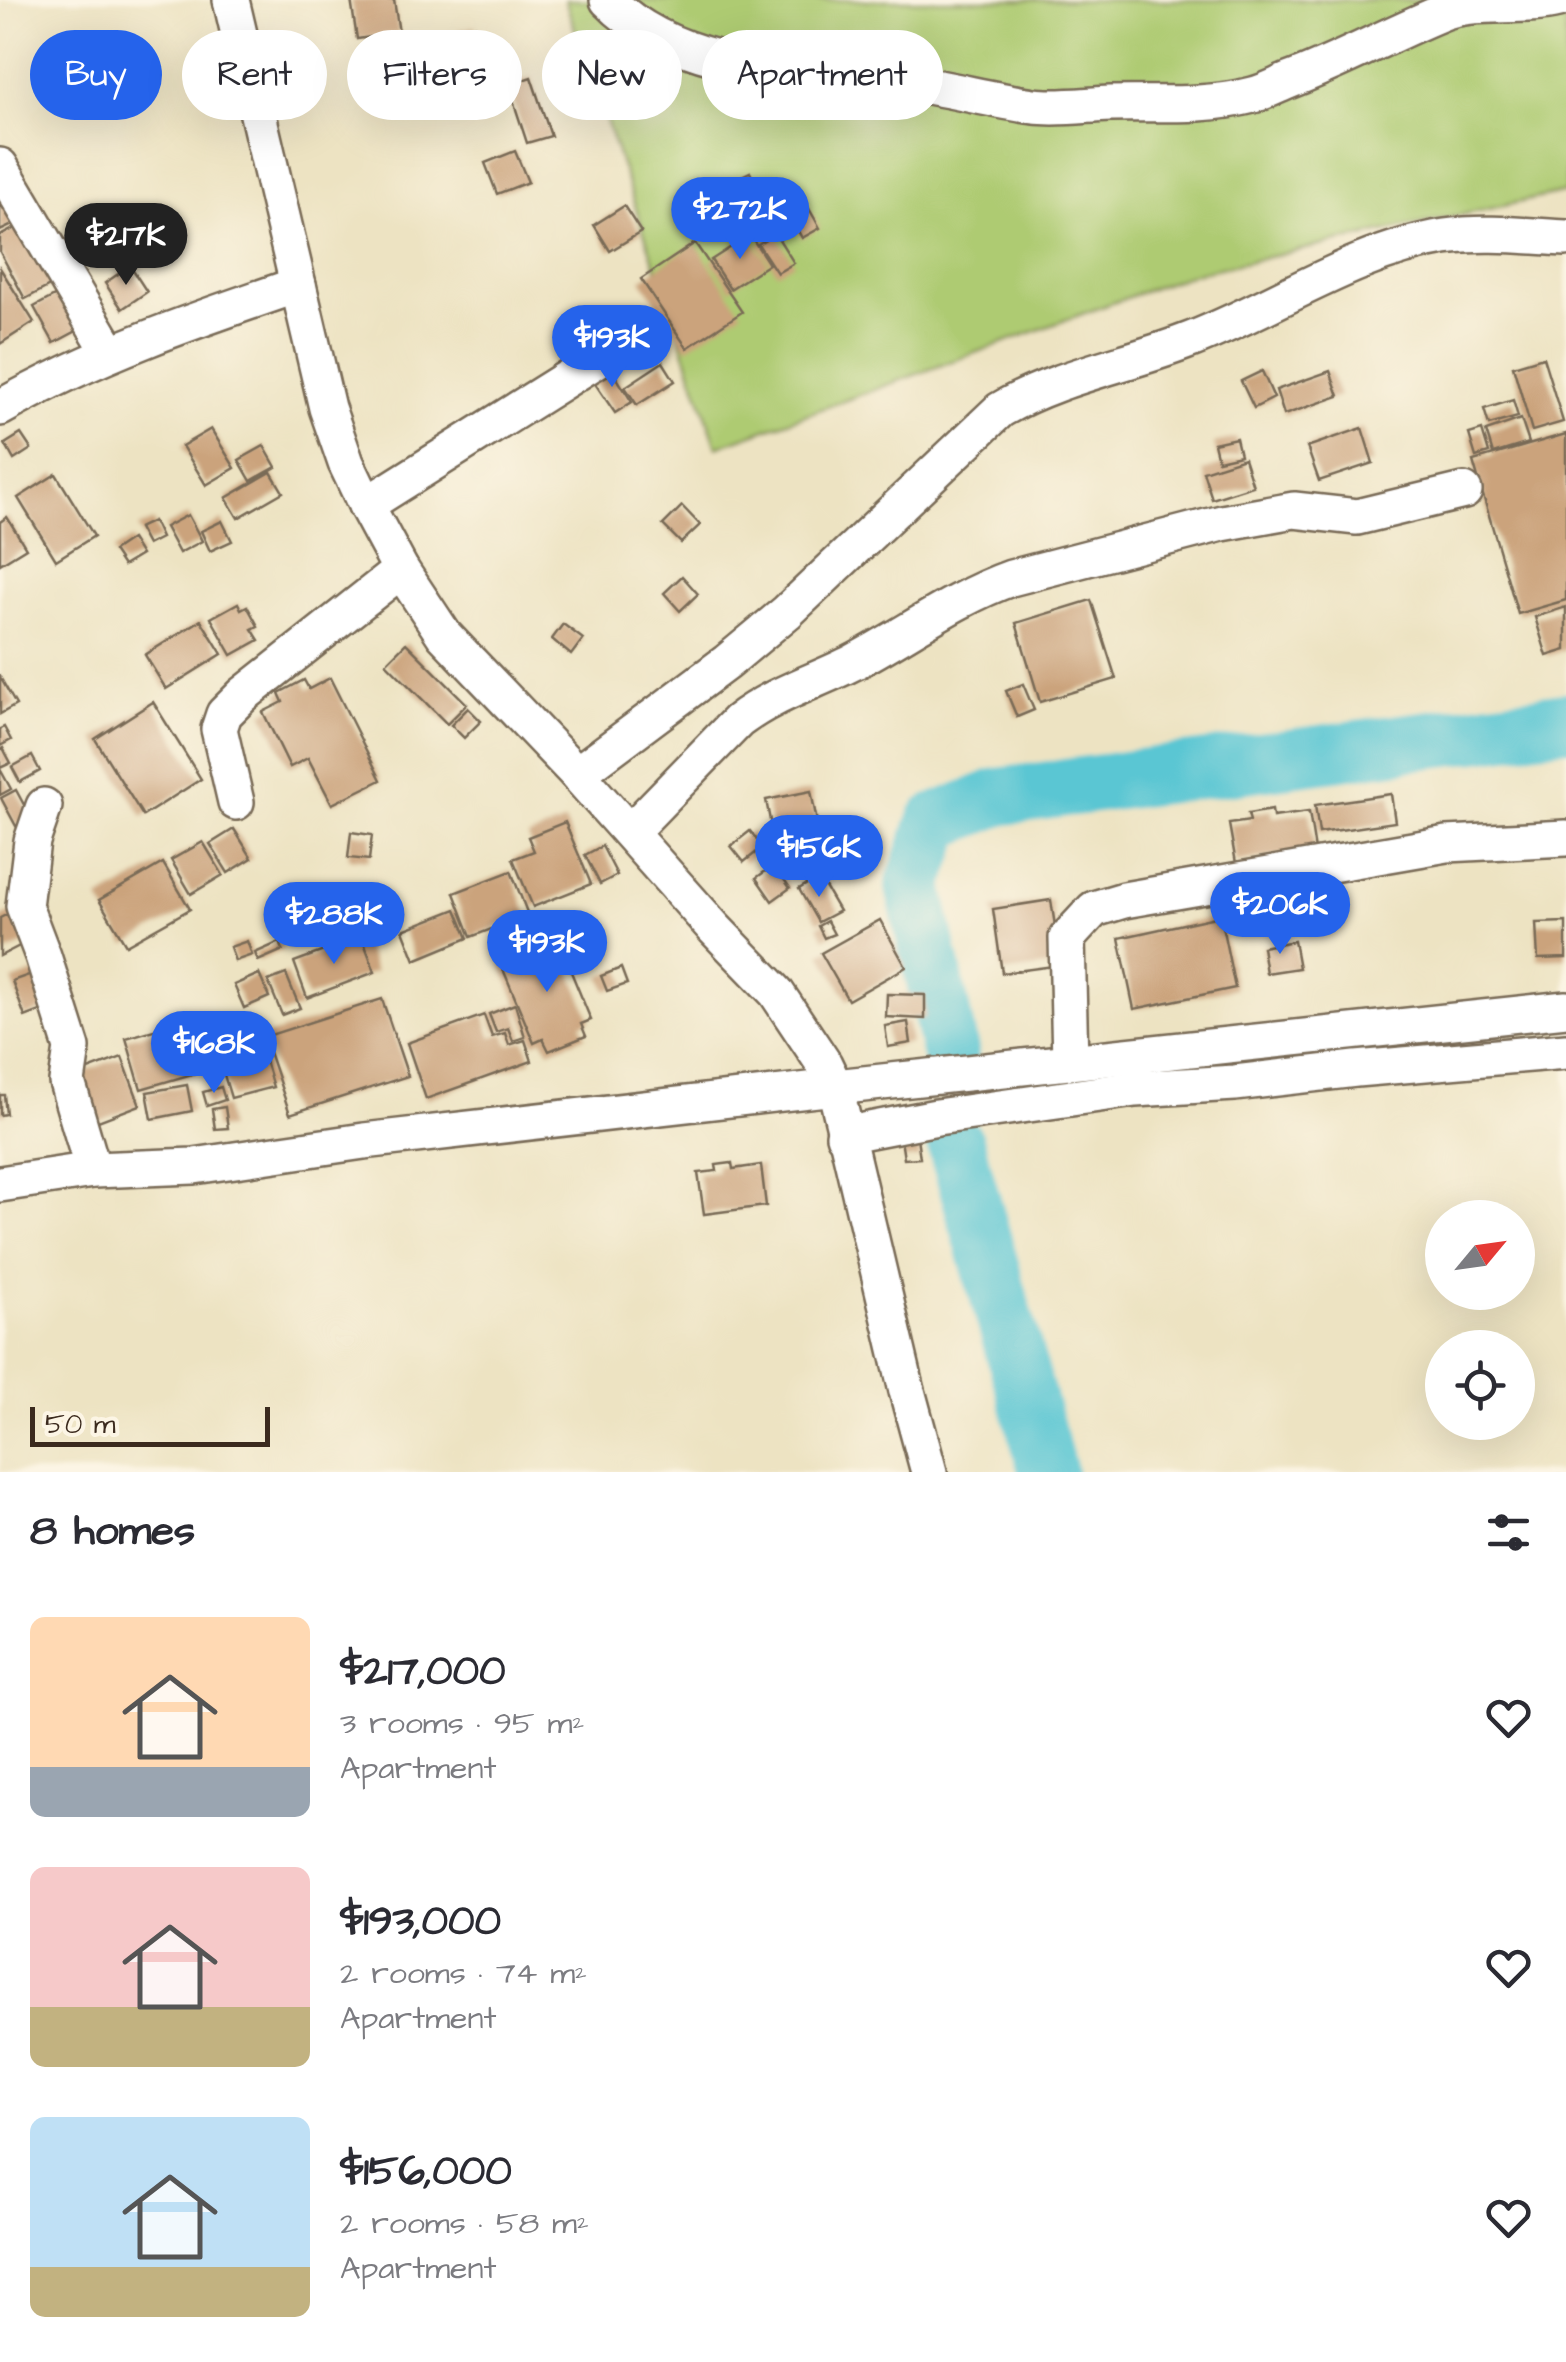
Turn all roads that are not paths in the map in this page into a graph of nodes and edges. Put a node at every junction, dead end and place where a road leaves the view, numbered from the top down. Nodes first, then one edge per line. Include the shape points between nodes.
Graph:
1 (231, 0) edge
2 (608, 0) edge
3 (1558, 0) edge
4 (0, 166) edge
5 (1566, 238) edge
6 (298, 284) junction
7 (110, 352) junction
8 (608, 353) dead end
9 (0, 408) edge
10 (1464, 491) dead end
11 (366, 506) junction
12 (401, 570) junction
13 (577, 774) junction
14 (236, 802) dead end
15 (44, 806) dead end
16 (630, 832) junction
17 (1566, 838) edge
18 (1566, 1009) edge
19 (1566, 1051) edge
20 (1070, 1060) junction
21 (839, 1111) junction
22 (93, 1170) junction
23 (0, 1184) edge
24 (930, 1472) edge

1 - 6 street
2 - 3 street via 653,34 730,61 1038,106 1254,95 1450,10
4 - 7 street
5 - 13 street via 1448,236 1404,246 1188,341 1026,395 1000,410 727,662
6 - 7 street
6 - 11 street via 327,408
7 - 9 street
8 - 11 street
10 - 16 street via 1357,516 1294,510 1222,524 982,589 848,665 755,708
11 - 12 street
12 - 13 street via 444,636
12 - 14 street via 224,714 219,729
13 - 16 street
15 - 22 street via 24,906 72,1048 66,1082
16 - 21 street via 776,992 824,1064
17 - 20 street via 1446,844 1351,858 1094,909 1067,938
18 - 20 street
19 - 21 street via 1135,1089 937,1118
20 - 21 street
21 - 22 street via 364,1141 194,1166
21 - 24 street
22 - 23 street

